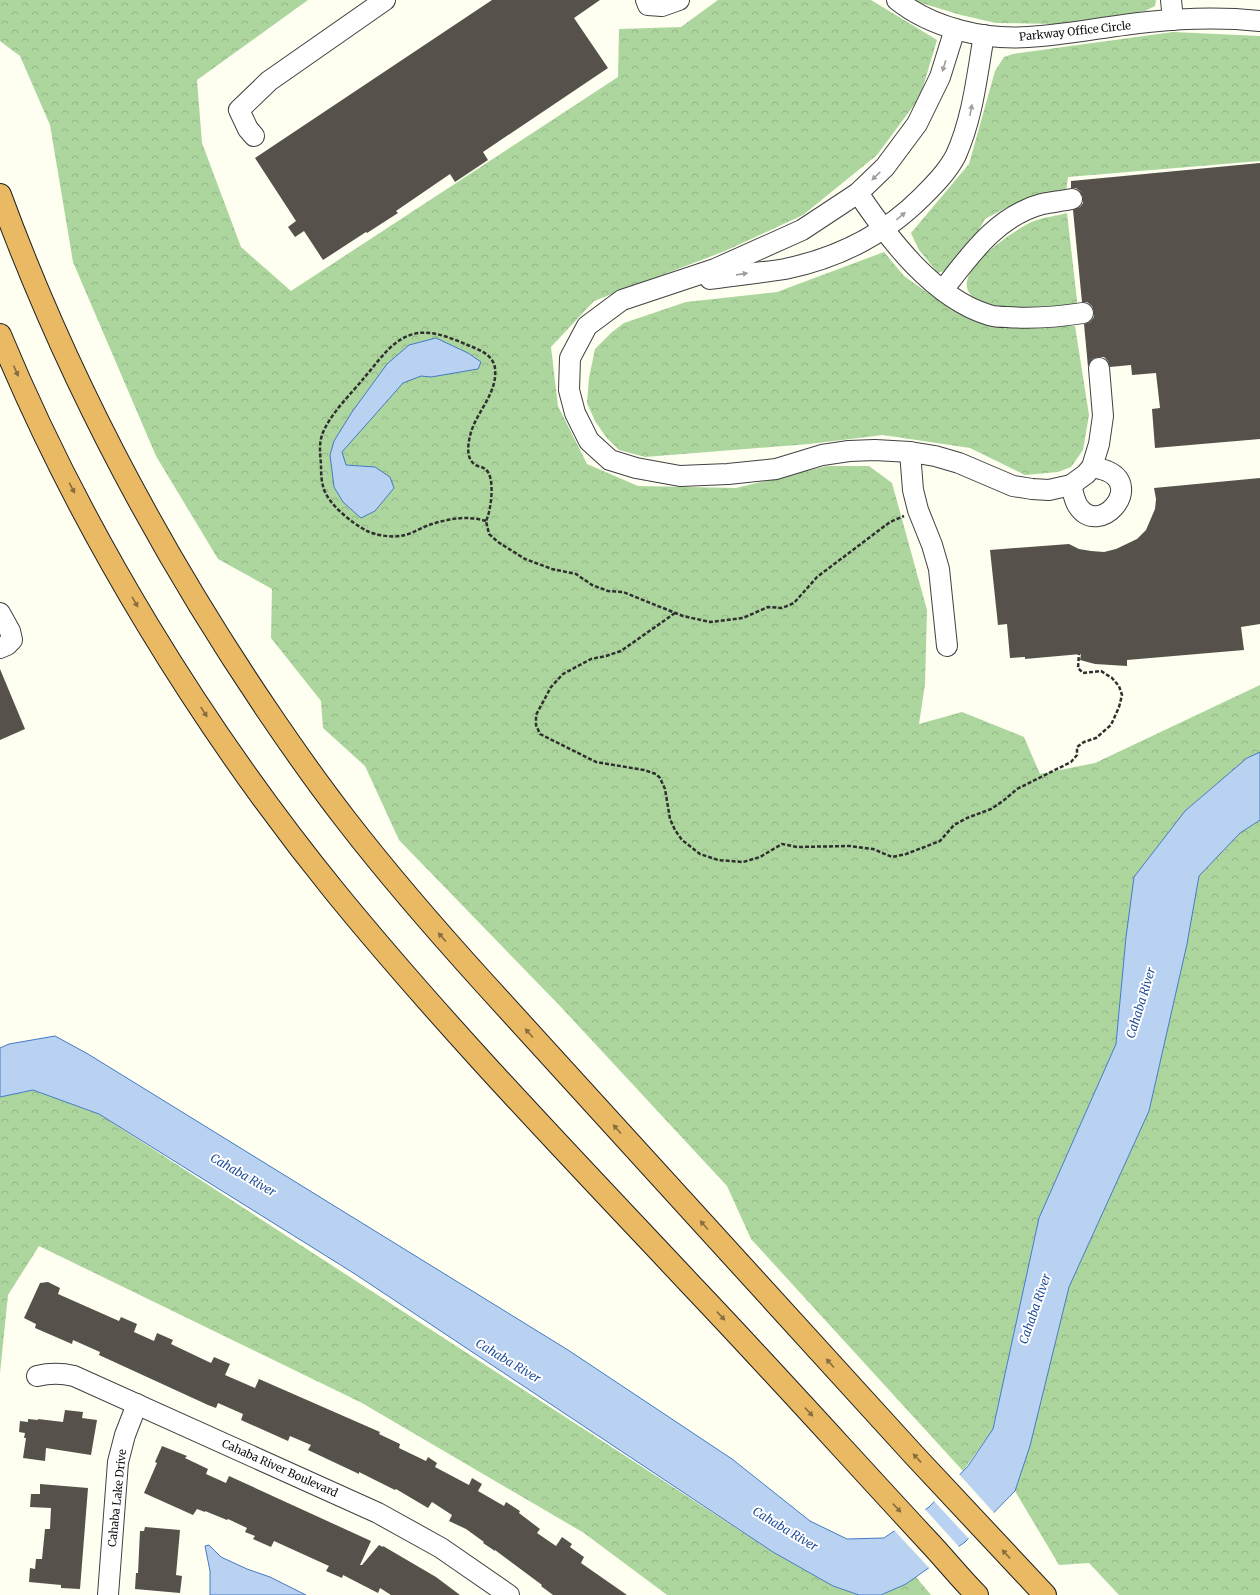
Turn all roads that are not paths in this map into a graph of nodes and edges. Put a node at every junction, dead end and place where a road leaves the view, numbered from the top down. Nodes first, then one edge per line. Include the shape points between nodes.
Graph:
1 (385, 0) edge
2 (646, 0) edge
3 (679, 0) edge
4 (897, 0) edge
5 (1171, 0) edge
6 (1173, 20) junction
7 (1260, 21) edge
8 (955, 29) junction
9 (984, 34) junction
10 (254, 136) dead end
11 (858, 193) junction
12 (0, 195) edge
13 (1072, 199) dead end
14 (883, 230) junction
15 (662, 287) junction
16 (943, 290) junction
17 (1083, 313) dead end
18 (0, 335) edge
19 (1099, 368) dead end
20 (910, 452) junction
21 (1092, 467) junction
22 (1071, 485) junction
23 (0, 613) edge
24 (947, 646) dead end
25 (0, 648) edge
26 (37, 1376) dead end
27 (137, 1404) junction
28 (1039, 1588) edge
29 (108, 1595) edge
30 (509, 1595) edge
31 (977, 1595) edge

1 - 10 street via 269,81 239,110
2 - 3 street via 648,5 662,6
4 - 8 street, Parkway Office Circle via 930,21
5 - 6 street
6 - 7 street, Parkway Office Circle via 1196,18
6 - 9 street, Parkway Office Circle via 1028,38
8 - 9 street, Parkway Office Circle
8 -> 11 street via 940,77 917,124 885,167
14 -> 9 street via 937,181 955,156 968,122
11 - 14 street
11 - 15 street via 802,230 715,269
28 -> 12 highway via 730,1254 417,908 345,819 238,666 132,489 55,331
13 - 16 street via 1041,204 1020,212 986,237
15 -> 14 street via 793,266 856,246
14 - 16 street via 905,255
15 - 20 street via 622,300 587,326 570,358 569,390 575,414 589,441 610,460 636,468 680,476 776,469 822,455 849,451
16 - 17 street via 966,306 990,316 1029,319
18 -> 31 highway via 67,480 136,604 209,720 276,816 334,890 431,1005
19 - 21 street via 1103,416
20 - 22 street via 959,463 1013,486 1049,490
20 - 24 street via 913,490 939,569
21 - 22 street
21 - 22 street via 1106,470 1118,480 1121,495 1114,509 1100,516 1085,512 1075,500
23 - 25 street via 12,640
26 - 27 street, Cahaba River Boulevard via 60,1373 74,1376
27 - 29 street, Cahaba Lake Drive via 124,1435 118,1462
27 - 30 street, Cahaba River Boulevard via 378,1513 441,1548

